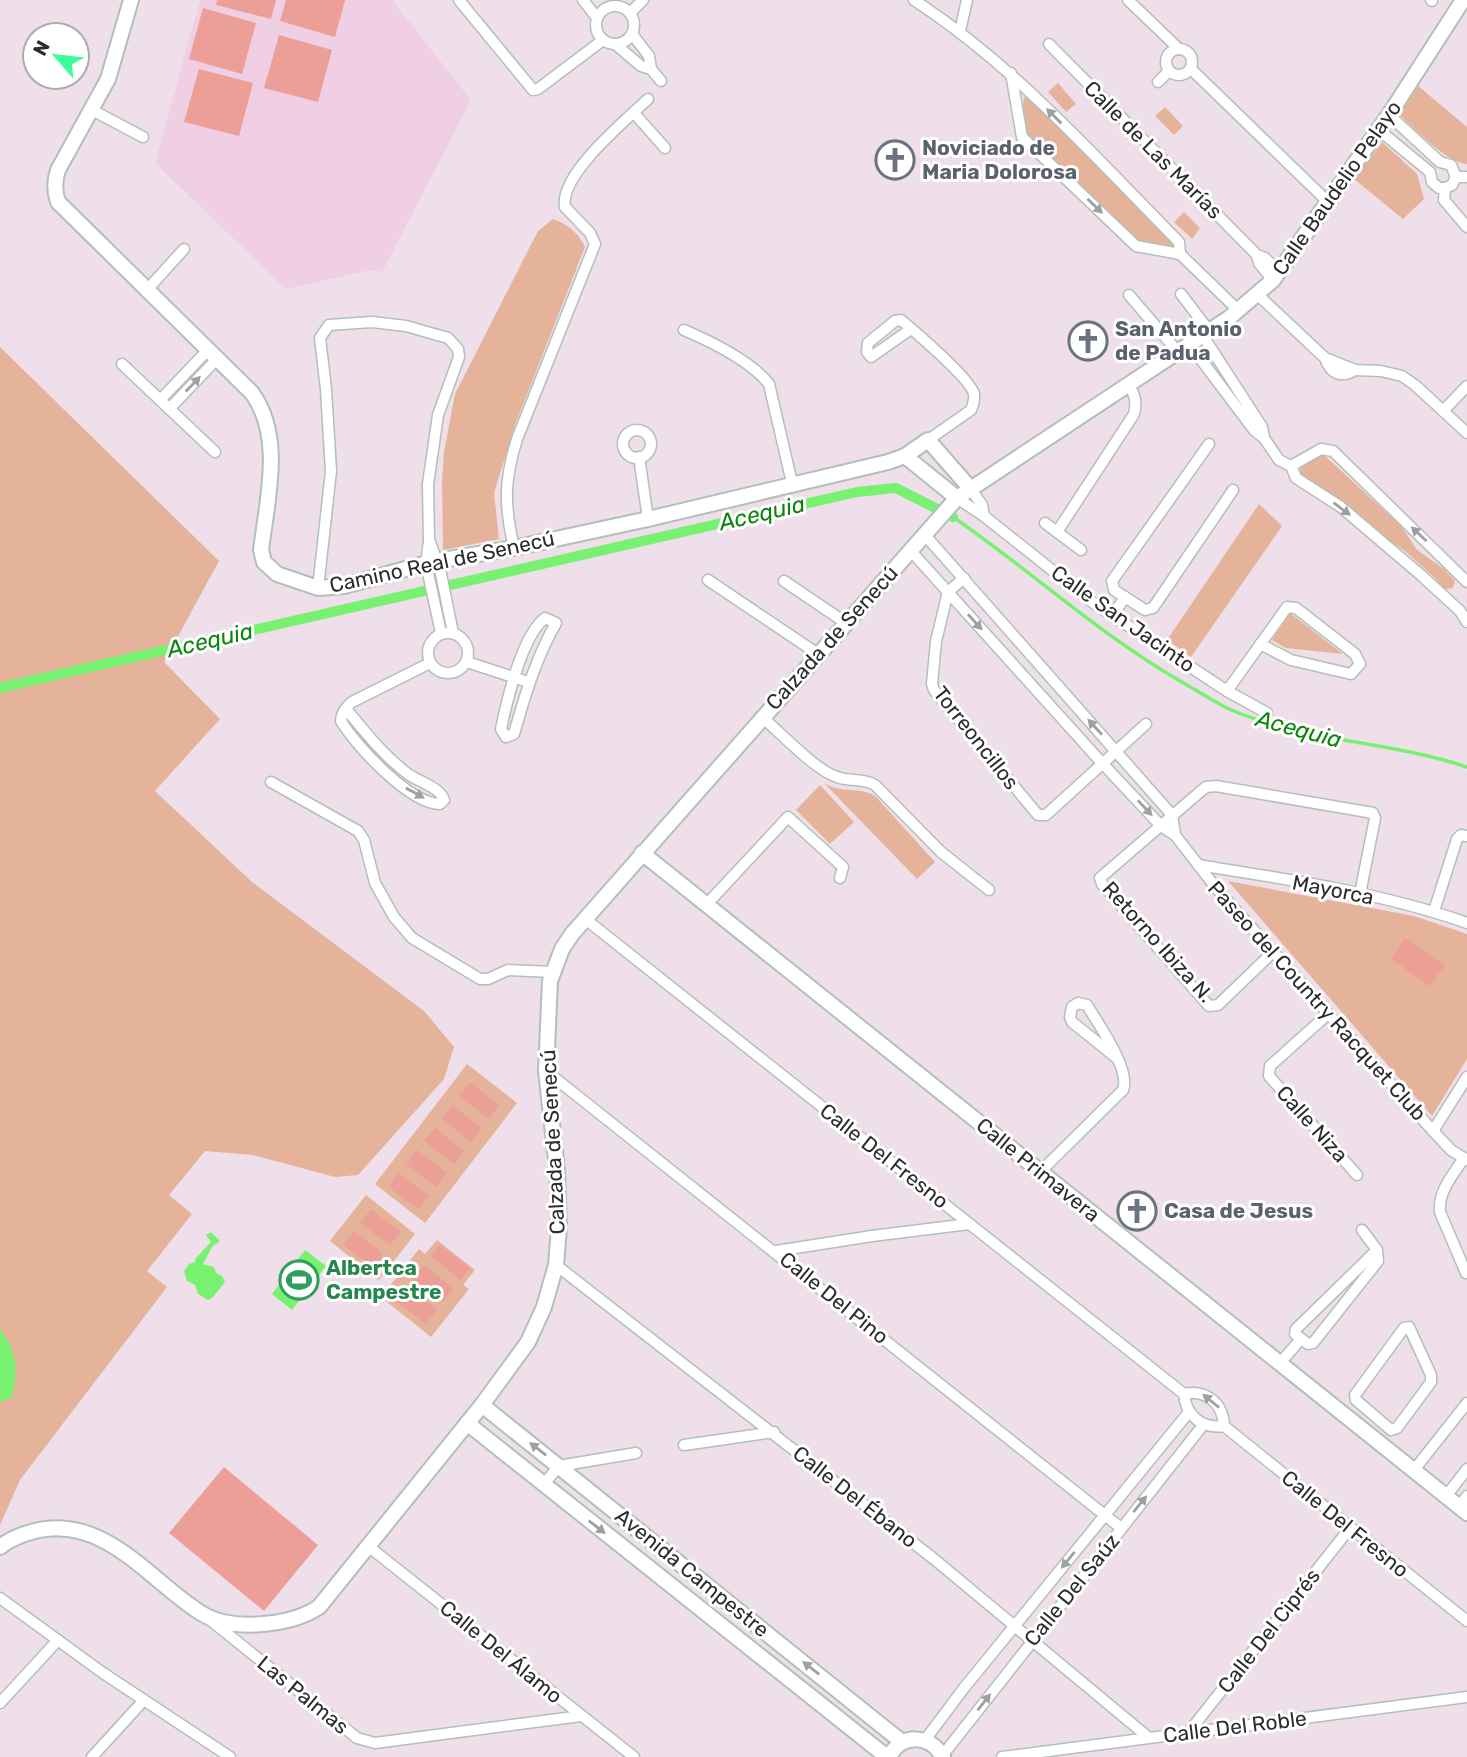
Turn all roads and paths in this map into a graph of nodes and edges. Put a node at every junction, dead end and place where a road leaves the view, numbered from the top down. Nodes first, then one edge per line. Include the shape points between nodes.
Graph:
1 (131, 0) edge
2 (459, 0) edge
3 (583, 0) edge
4 (643, 0) edge
5 (914, 0) edge
6 (967, 0) edge
7 (1128, 0) edge
8 (1463, 0) edge
9 (609, 3) edge
10 (630, 13) junction
11 (597, 18) junction
12 (960, 31) junction
13 (632, 34) junction
14 (603, 40) junction
15 (615, 44) junction
16 (1049, 44) dead end
17 (1179, 49) junction
18 (651, 69) junction
19 (1191, 69) junction
20 (1170, 71) junction
21 (1011, 72) junction
22 (661, 81) dead end
23 (1158, 82) dead end
24 (648, 99) dead end
25 (92, 110) junction
26 (634, 113) junction
27 (1389, 115) junction
28 (1379, 130) junction
29 (143, 136) dead end
30 (666, 148) dead end
31 (1440, 162) junction
32 (1430, 172) junction
33 (1462, 177) edge
34 (1445, 188) junction
35 (1328, 202) junction
36 (1467, 227) edge
37 (184, 249) dead end
38 (1180, 254) junction
39 (1276, 276) junction
40 (146, 291) junction
41 (1181, 294) dead end
42 (1129, 295) dead end
43 (1258, 295) junction
44 (1239, 311) junction
45 (911, 329) dead end
46 (684, 330) dead end
47 (1206, 334) junction
48 (1184, 349) junction
49 (212, 355) junction
50 (122, 364) dead end
51 (1467, 386) edge
52 (1130, 388) junction
53 (1231, 388) junction
54 (160, 400) junction
55 (169, 409) junction
56 (1443, 411) junction
57 (1467, 433) edge
58 (928, 440) junction
59 (1209, 444) dead end
60 (215, 452) dead end
61 (905, 456) junction
62 (639, 457) dead end
63 (1291, 466) junction
64 (792, 483) junction
65 (970, 488) junction
66 (1233, 491) dead end
67 (957, 498) junction
68 (984, 516) junction
69 (648, 519) junction
70 (1045, 523) dead end
71 (1057, 532) junction
72 (925, 534) junction
73 (514, 548) junction
74 (910, 550) junction
75 (1081, 550) dead end
76 (433, 569) junction
77 (964, 578) junction
78 (708, 580) dead end
79 (784, 581) dead end
80 (1467, 582) edge
81 (318, 588) junction
82 (948, 593) junction
83 (1125, 597) junction
84 (1463, 608) edge
85 (1113, 615) junction
86 (1467, 621) edge
87 (846, 623) junction
88 (441, 633) junction
89 (453, 633) junction
90 (1260, 644) junction
91 (818, 654) junction
92 (467, 662) junction
93 (430, 663) junction
94 (514, 676) junction
95 (528, 682) junction
96 (1227, 691) junction
97 (346, 709) junction
98 (1267, 713) dead end
99 (762, 717) junction
100 (1146, 724) dead end
101 (1116, 750) junction
102 (389, 759) junction
103 (1102, 763) junction
104 (380, 769) junction
105 (271, 782) dead end
106 (1172, 816) junction
107 (1161, 826) junction
108 (1175, 835) junction
109 (1467, 836) edge
110 (642, 853) junction
111 (1198, 865) junction
112 (840, 878) dead end
113 (989, 890) dead end
114 (1360, 894) junction
115 (706, 904) junction
116 (1434, 911) junction
117 (584, 918) junction
118 (1467, 923) edge
119 (1273, 952) junction
120 (552, 972) junction
121 (1328, 1014) junction
122 (1118, 1059) junction
123 (546, 1071) junction
124 (1467, 1077) edge
125 (1433, 1131) junction
126 (1466, 1159) edge
127 (1040, 1172) junction
128 (1357, 1175) dead end
129 (970, 1224) junction
130 (1362, 1230) dead end
131 (1377, 1250) junction
132 (776, 1251) junction
133 (556, 1265) junction
134 (1466, 1273) edge
135 (1301, 1339) junction
136 (1280, 1363) junction
137 (1184, 1394) junction
138 (1467, 1402) edge
139 (482, 1405) junction
140 (1189, 1412) junction
141 (1374, 1415) junction
142 (467, 1423) junction
143 (1204, 1424) junction
144 (1224, 1426) junction
145 (1363, 1429) junction
146 (774, 1432) junction
147 (684, 1446) dead end
148 (636, 1453) dead end
149 (559, 1466) junction
150 (1467, 1469) edge
151 (1414, 1470) junction
152 (543, 1485) junction
153 (595, 1494) junction
154 (1446, 1496) junction
155 (1464, 1505) edge
156 (578, 1512) junction
157 (1105, 1515) junction
158 (1121, 1528) junction
159 (1350, 1528) junction
160 (0, 1546) edge
161 (368, 1546) junction
162 (0, 1598) edge
163 (733, 1607) junction
164 (203, 1614) junction
165 (1467, 1621) edge
166 (720, 1624) junction
167 (1015, 1626) junction
168 (58, 1640) junction
169 (1032, 1640) junction
170 (1467, 1697) edge
171 (849, 1698) junction
172 (144, 1700) junction
173 (0, 1703) edge
174 (834, 1715) junction
175 (581, 1716) junction
176 (1188, 1733) junction
177 (1148, 1737) junction
178 (925, 1740) junction
179 (902, 1742) junction
180 (943, 1756) edge
181 (92, 1757) edge
182 (230, 1757) edge
183 (634, 1757) edge
184 (888, 1757) edge
185 (1002, 1757) edge

1 - 25 street, Camino Real de Senecú via 116,58
2 - 14 street via 531,89 538,89
3 - 11 street
4 - 10 street
5 - 12 street
6 - 12 street
7 - 17 street
8 - 27 street, Calle Baudelio Pelayo
9 - 10 street
9 - 11 street
10 - 13 street
11 - 14 street
12 - 21 street
13 - 15 street
13 - 18 street via 649,56
14 - 15 street
15 - 18 street
16 - 39 street, Calle de Las Marías
17 - 19 street via 1188,52
17 - 20 street via 1168,56
18 - 22 street
19 - 20 street via 1181,75
19 - 35 street
20 - 23 street
38 -> 21 street via 1179,242
21 -> 38 street via 1022,137 1136,246
24 - 26 street
25 - 29 street
25 - 40 street, Camino Real de Senecú via 58,170 55,194
26 - 30 street
26 - 73 street via 584,162 564,194 565,207 595,244 510,463 506,505
27 - 28 street, Calle Baudelio Pelayo
27 - 31 street
28 - 32 street
28 - 35 street, Calle Baudelio Pelayo
31 - 32 street
31 - 33 street via 1451,165
32 - 34 street via 1432,182
33 - 34 street
34 - 36 street via 1445,202
35 - 39 street, Calle Baudelio Pelayo
37 - 40 street
38 - 44 street
39 - 43 street, Calle Baudelio Pelayo
40 - 49 street, Camino Real de Senecú
41 - 47 street
42 - 48 street
43 - 44 street, Calle Baudelio Pelayo
43 - 56 street via 1325,358 1355,370 1402,376
44 - 47 street, Calle Baudelio Pelayo
45 - 58 street via 974,394 971,410
46 - 64 street via 713,343 769,384
47 - 48 street, Calle Baudelio Pelayo
47 - 53 street
48 - 52 street, Calle Baudelio Pelayo
48 - 53 street
49 - 54 street
55 -> 49 street
49 - 81 street, Camino Real de Senecú via 252,393 266,421 271,463 261,550 264,562 277,574
50 - 54 street
51 - 56 street
52 - 65 street, Calle Baudelio Pelayo
52 - 71 street via 1134,414
53 - 63 street via 1262,427 1279,460
54 - 55 street
55 - 60 street
56 - 57 street
58 - 61 street
58 - 65 street
59 - 83 street via 1112,581 1114,590
61 - 64 street, Camino Real de Senecú
61 - 67 street
62 - 69 street
80 -> 63 street via 1333,451 1321,449
63 -> 84 street via 1296,478 1341,507
64 - 69 street, Camino Real de Senecú
65 - 67 street, Calzada de Senecú
65 - 68 street, Calle San Jacinto
66 - 83 street via 1153,608 1145,610
67 - 68 street, Calle San Jacinto
67 - 72 street, Calzada de Senecú
68 - 85 street, Calle San Jacinto
69 - 73 street, Camino Real de Senecú
70 - 71 street
71 - 75 street
72 - 74 street, Calzada de Senecú
72 - 77 street
73 - 76 street, Camino Real de Senecú
74 - 82 street, Paseo del Country Racquet Club
74 - 87 street, Calzada de Senecú
76 - 81 street, Camino Real de Senecú
76 - 81 street via 428,484 438,415 458,349 447,338 406,326 372,322 329,325 321,333 320,345 331,471
76 - 88 street
76 - 89 street via 447,597
77 - 82 street
101 -> 77 street
78 - 91 street
79 - 87 street
82 -> 103 street, Paseo del Country Racquet Club
82 - 103 street, Torreoncillos via 936,642 934,690 1038,815 1046,815
83 - 85 street
84 - 86 street
85 - 96 street, Calle San Jacinto
87 - 91 street, Calzada de Senecú
88 - 89 street
88 - 93 street via 429,646
89 - 92 street via 466,643
90 - 90 street via 1291,660 1351,674 1360,664 1355,654 1293,606 1287,607
90 - 96 street
91 - 99 street, Calzada de Senecú
92 - 93 street via 449,673
92 - 94 street
93 - 97 street
94 - 95 street
94 - 95 street via 501,729 506,737 514,734
94 - 95 street via 541,621 548,618 556,623
96 - 98 street, Calle San Jacinto
97 - 102 street
97 - 104 street via 343,724
99 - 110 street, Calzada de Senecú
99 - 113 street via 823,771 875,785 941,852
100 - 101 street
101 - 103 street
101 - 106 street
102 - 104 street
104 -> 102 street via 434,804 443,802 440,793
103 -> 107 street, Paseo del Country Racquet Club
105 - 120 street via 358,831 385,903 424,947 480,979 508,970
106 - 107 street
106 - 108 street, Paseo del Country Racquet Club
106 - 114 street via 1206,787 1216,786 1371,811 1375,818
107 - 108 street, Paseo del Country Racquet Club
107 - 119 street, Retorno Ibiza N. via 1100,881 1209,1006 1218,1005
108 - 111 street, Paseo del Country Racquet Club
109 - 116 street via 1457,839
110 - 115 street, Calle Primavera
110 - 117 street, Calzada de Senecú
111 - 114 street, Mayorca
111 - 119 street, Paseo del Country Racquet Club
112 - 115 street via 843,867 788,817
114 - 116 street, Mayorca
115 - 127 street, Calle Primavera
116 - 118 street, Mayorca
117 - 120 street, Calzada de Senecú
117 - 129 street, Calle Del Fresno
119 - 121 street, Paseo del Country Racquet Club
120 - 123 street, Calzada de Senecú
121 - 125 street, Paseo del Country Racquet Club
121 - 128 street, Calle Niza via 1268,1072
122 - 122 street via 1087,1004 1072,1007 1072,1022
122 - 127 street via 1125,1080 1123,1090
123 - 132 street, Calle Del Pino
123 - 133 street, Calzada de Senecú via 557,1169
124 - 125 street
125 - 126 street, Paseo del Country Racquet Club
126 - 134 street via 1439,1203
127 - 136 street, Calle Primavera
129 - 132 street
129 - 137 street, Calle Del Fresno
130 - 131 street
131 - 135 street via 1296,1329
131 - 135 street via 1378,1261 1313,1343
132 - 157 street, Calle Del Pino
133 - 139 street, Calzada de Senecú via 528,1342
133 - 146 street, Calle Del Ébano
135 - 136 street
136 - 145 street, Calle Primavera
137 - 140 street
144 -> 137 street, Calle Del Fresno via 1221,1409 1209,1396
138 - 151 street
139 - 142 street, Calzada de Senecú
149 -> 139 street, Avenida Campestre
140 - 143 street
140 - 157 street, Calle Del Saúz
141 - 141 street via 1391,1430 1396,1429 1429,1388 1431,1375 1409,1327 1355,1395
141 - 145 street
142 - 152 street, Avenida Campestre
142 - 161 street, Calzada de Senecú
143 - 144 street
158 -> 143 street, Calle Del Saúz
144 - 159 street, Calle Del Fresno
145 - 151 street, Calle Primavera
146 - 147 street
146 - 167 street, Calle Del Ébano
148 - 149 street
149 - 152 street
149 - 153 street, Avenida Campestre
150 - 154 street
151 - 154 street, Calle Primavera
152 - 156 street, Avenida Campestre
153 - 156 street
153 - 163 street, Avenida Campestre
154 - 155 street, Calle Primavera
156 -> 166 street, Avenida Campestre
157 - 158 street, Calle Del Pino
157 -> 167 street, Calle Del Saúz
158 - 169 street, Calle Del Saúz
159 - 165 street, Calle Del Fresno
159 - 176 street, Calle Del Ciprés
160 - 164 street, Calzada de Senecú via 52,1528 82,1531 121,1551
161 - 164 street, Calzada de Senecú via 308,1614 253,1625
161 - 175 street, Calle Del Álamo
162 - 168 street
163 - 166 street
171 -> 163 street, Avenida Campestre
164 - 175 street, Las Palmas via 364,1741
166 - 174 street, Avenida Campestre
167 - 169 street, Calle Del Ébano
167 - 178 street, Calle Del Saúz
168 - 172 street
168 - 173 street
169 - 177 street, Calle Del Ébano
180 -> 169 street, Calle Del Saúz
170 - 176 street, Calle Del Roble
171 - 174 street
171 - 179 street, Avenida Campestre
172 - 181 street
172 - 182 street
174 - 184 street, Avenida Campestre
175 - 183 street, Calle Del Álamo
176 - 177 street, Calle Del Roble
177 - 185 street, Calle Del Roble
178 - 179 street
178 - 180 street
179 - 184 street

